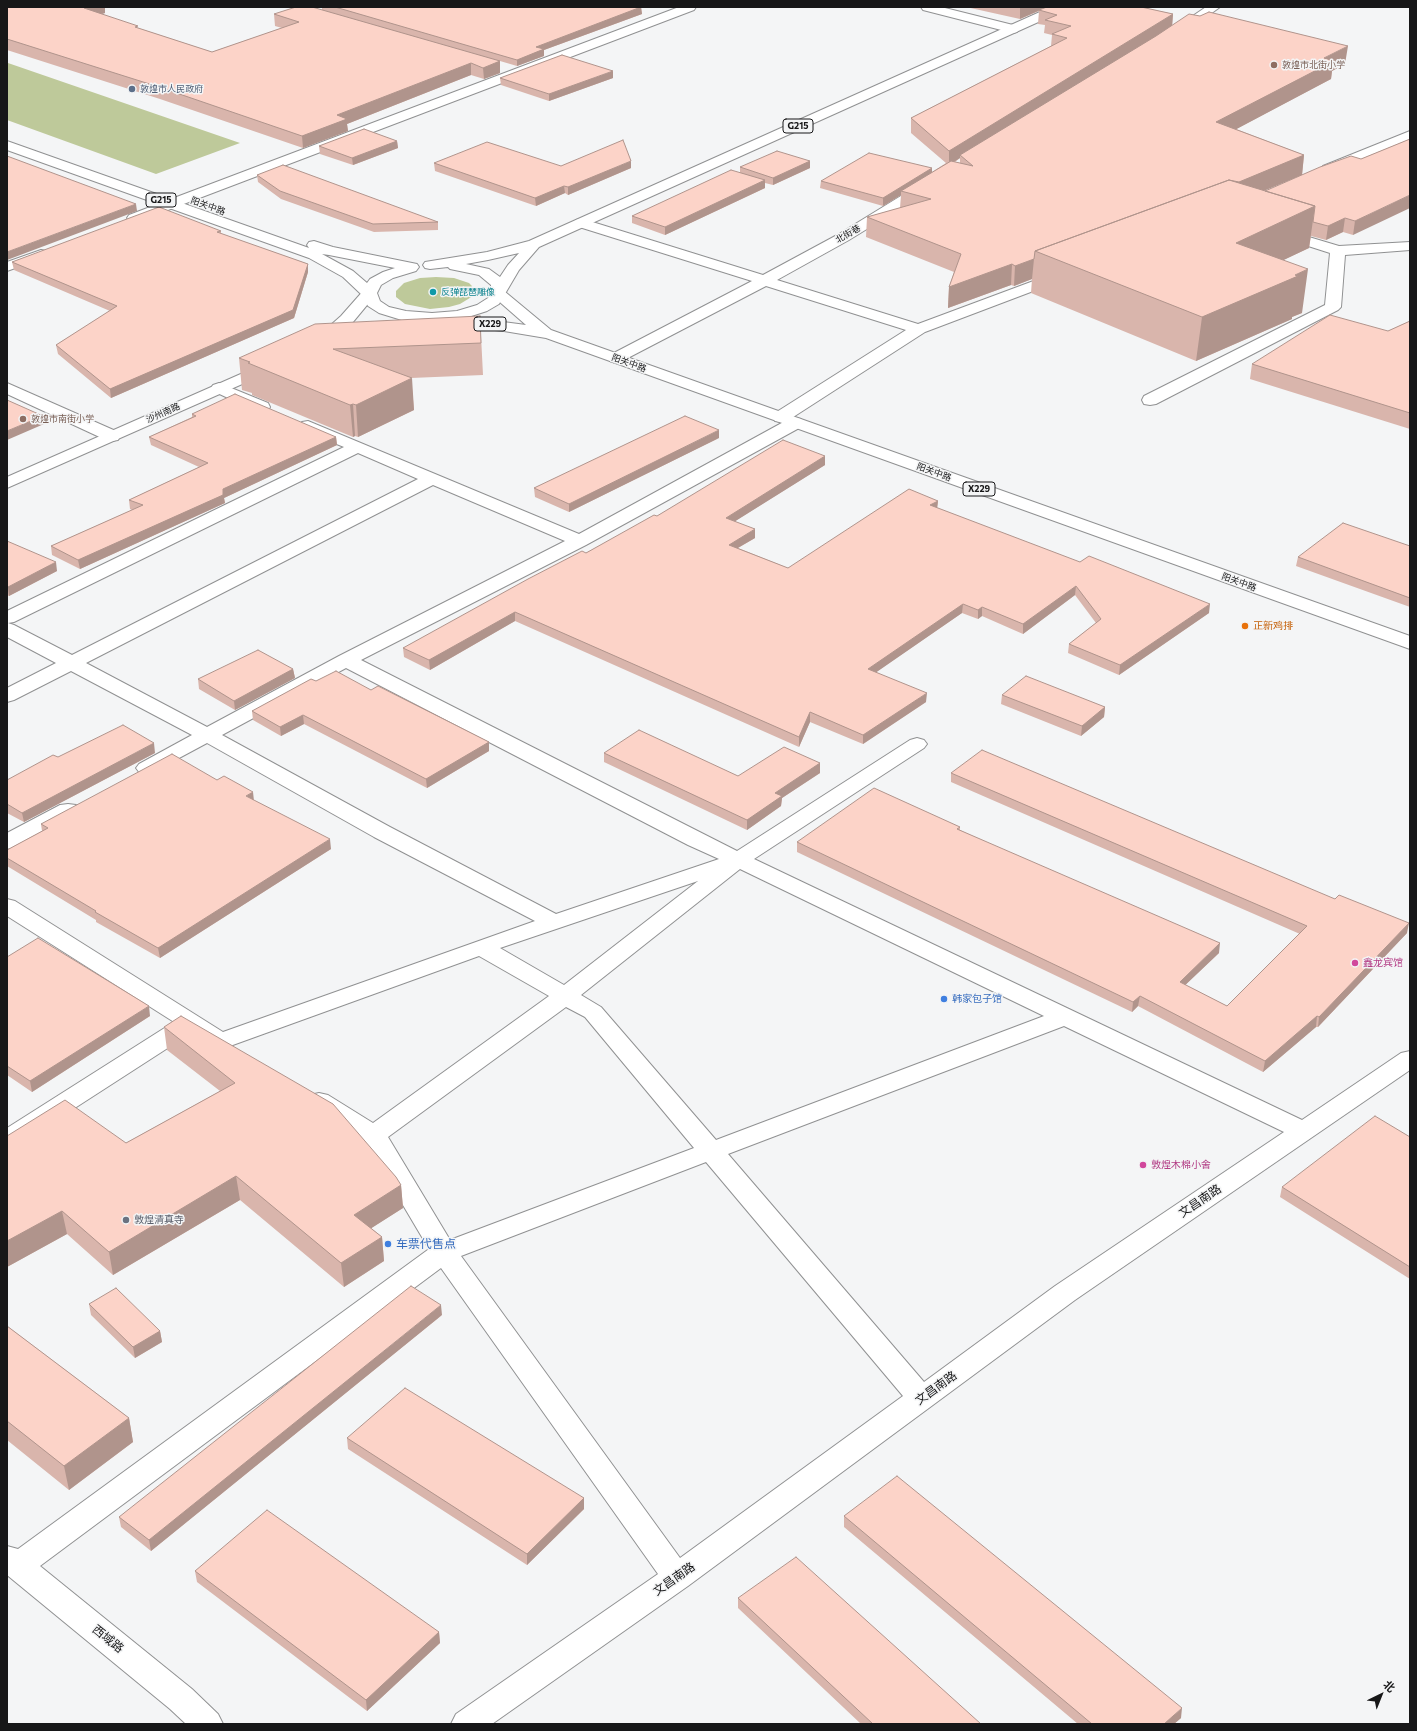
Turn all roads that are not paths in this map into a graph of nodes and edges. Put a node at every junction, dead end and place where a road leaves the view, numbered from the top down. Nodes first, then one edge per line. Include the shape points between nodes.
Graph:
1 (690, 7) edge
2 (927, 7) edge
3 (1061, 7) edge
4 (1214, 7) edge
5 (1013, 28) junction
6 (1162, 42) edge
7 (501, 68) edge
8 (516, 72) junction
9 (7, 133) edge
10 (1410, 135) edge
11 (7, 145) edge
12 (1317, 174) edge
13 (936, 180) edge
14 (186, 198) junction
15 (171, 204) junction
16 (581, 223) junction
17 (119, 224) edge
18 (1266, 228) edge
19 (534, 244) junction
20 (1410, 246) edge
21 (52, 250) edge
22 (1338, 251) junction
23 (430, 265) junction
24 (7, 267) edge
25 (412, 267) junction
26 (1075, 270) edge
27 (764, 281) junction
28 (369, 293) junction
29 (499, 294) junction
30 (432, 318) junction
31 (386, 327) edge
32 (919, 330) junction
33 (548, 334) junction
34 (348, 336) edge
35 (616, 358) junction
36 (283, 360) edge
37 (7, 388) edge
38 (219, 388) junction
39 (1150, 400) dead end
40 (788, 420) junction
41 (112, 436) junction
42 (358, 447) junction
43 (432, 479) junction
44 (7, 483) edge
45 (580, 541) junction
46 (7, 618) edge
47 (7, 629) edge
48 (1410, 643) edge
49 (346, 660) junction
50 (71, 664) junction
51 (7, 696) edge
52 (207, 735) junction
53 (917, 744) dead end
54 (131, 776) edge
55 (83, 802) edge
56 (7, 842) edge
57 (738, 860) junction
58 (7, 906) edge
59 (554, 922) junction
60 (481, 947) junction
61 (565, 996) junction
62 (1064, 1017) junction
63 (192, 1022) junction
64 (221, 1041) junction
65 (248, 1057) edge
66 (1410, 1059) edge
67 (301, 1090) edge
68 (1303, 1131) junction
69 (374, 1136) junction
70 (7, 1140) edge
71 (710, 1151) junction
72 (444, 1252) junction
73 (922, 1398) junction
74 (13, 1561) edge
75 (677, 1576) junction
76 (207, 1724) edge
77 (467, 1724) edge

1 - 8 main road
2 - 5 main road
3 - 5 main road, G215
4 - 6 main road
5 - 16 main road, G215
7 - 8 main road
8 - 14 main road
9 - 14 main road, 阳关中路
10 - 12 main road
11 - 15 main road, 阳关中路 / G215
13 - 27 main road, 北街巷
14 - 15 main road
14 - 25 main road, 阳关中路 via 329,251
15 - 17 main road
15 - 28 main road, 阳关中路 / G215 via 314,255 348,274
16 - 19 main road, G215
16 - 27 main road
18 - 22 main road
19 - 23 main road via 488,256
19 - 29 main road, G215 via 513,268
20 - 22 main road
21 - 24 main road
22 - 39 main road via 1333,307
23 - 25 main road
23 - 29 main road via 455,266 484,272 499,284
25 - 28 main road via 375,282
26 - 32 main road
27 - 32 main road
27 - 35 main road, 北街巷
28 - 30 main road, G215 via 373,303 384,310 405,316
28 - 34 main road via 348,319 312,347
29 - 30 main road, G215 via 494,301 482,308 459,315
29 - 33 main road, X229
30 - 31 main road
30 - 33 main road, X229
32 - 40 main road
33 - 35 main road, 阳关中路 / X229
35 - 40 main road, 阳关中路 / X229
36 - 38 main road, 沙州南路
37 - 41 main road
38 - 41 main road, 沙州南路
38 - 42 main road
40 - 45 main road
40 - 48 main road, 阳关中路 / X229
41 - 44 main road, 沙州南路
42 - 43 main road
42 - 46 main road
43 - 45 main road
43 - 50 main road
45 - 49 main road
47 - 50 main road
49 - 52 main road
49 - 57 main road
50 - 51 main road
50 - 52 main road
52 - 54 main road
52 - 59 main road via 382,832
53 - 57 main road
55 - 56 main road
57 - 59 main road
57 - 61 main road
57 - 62 main road
58 - 63 main road
59 - 60 main road
60 - 61 main road
60 - 64 main road
61 - 69 main road
61 - 71 main road via 593,1012
62 - 68 main road
62 - 71 main road
63 - 64 main road
63 - 70 main road
64 - 65 main road
66 - 68 main road, 文昌南路
67 - 69 main road
68 - 73 main road, 文昌南路 via 1065,1293
69 - 72 main road
71 - 72 main road
71 - 73 main road
72 - 74 main road
72 - 75 main road
73 - 75 main road, 文昌南路
74 - 76 main road, 西域路 via 181,1699
75 - 77 main road, 文昌南路

